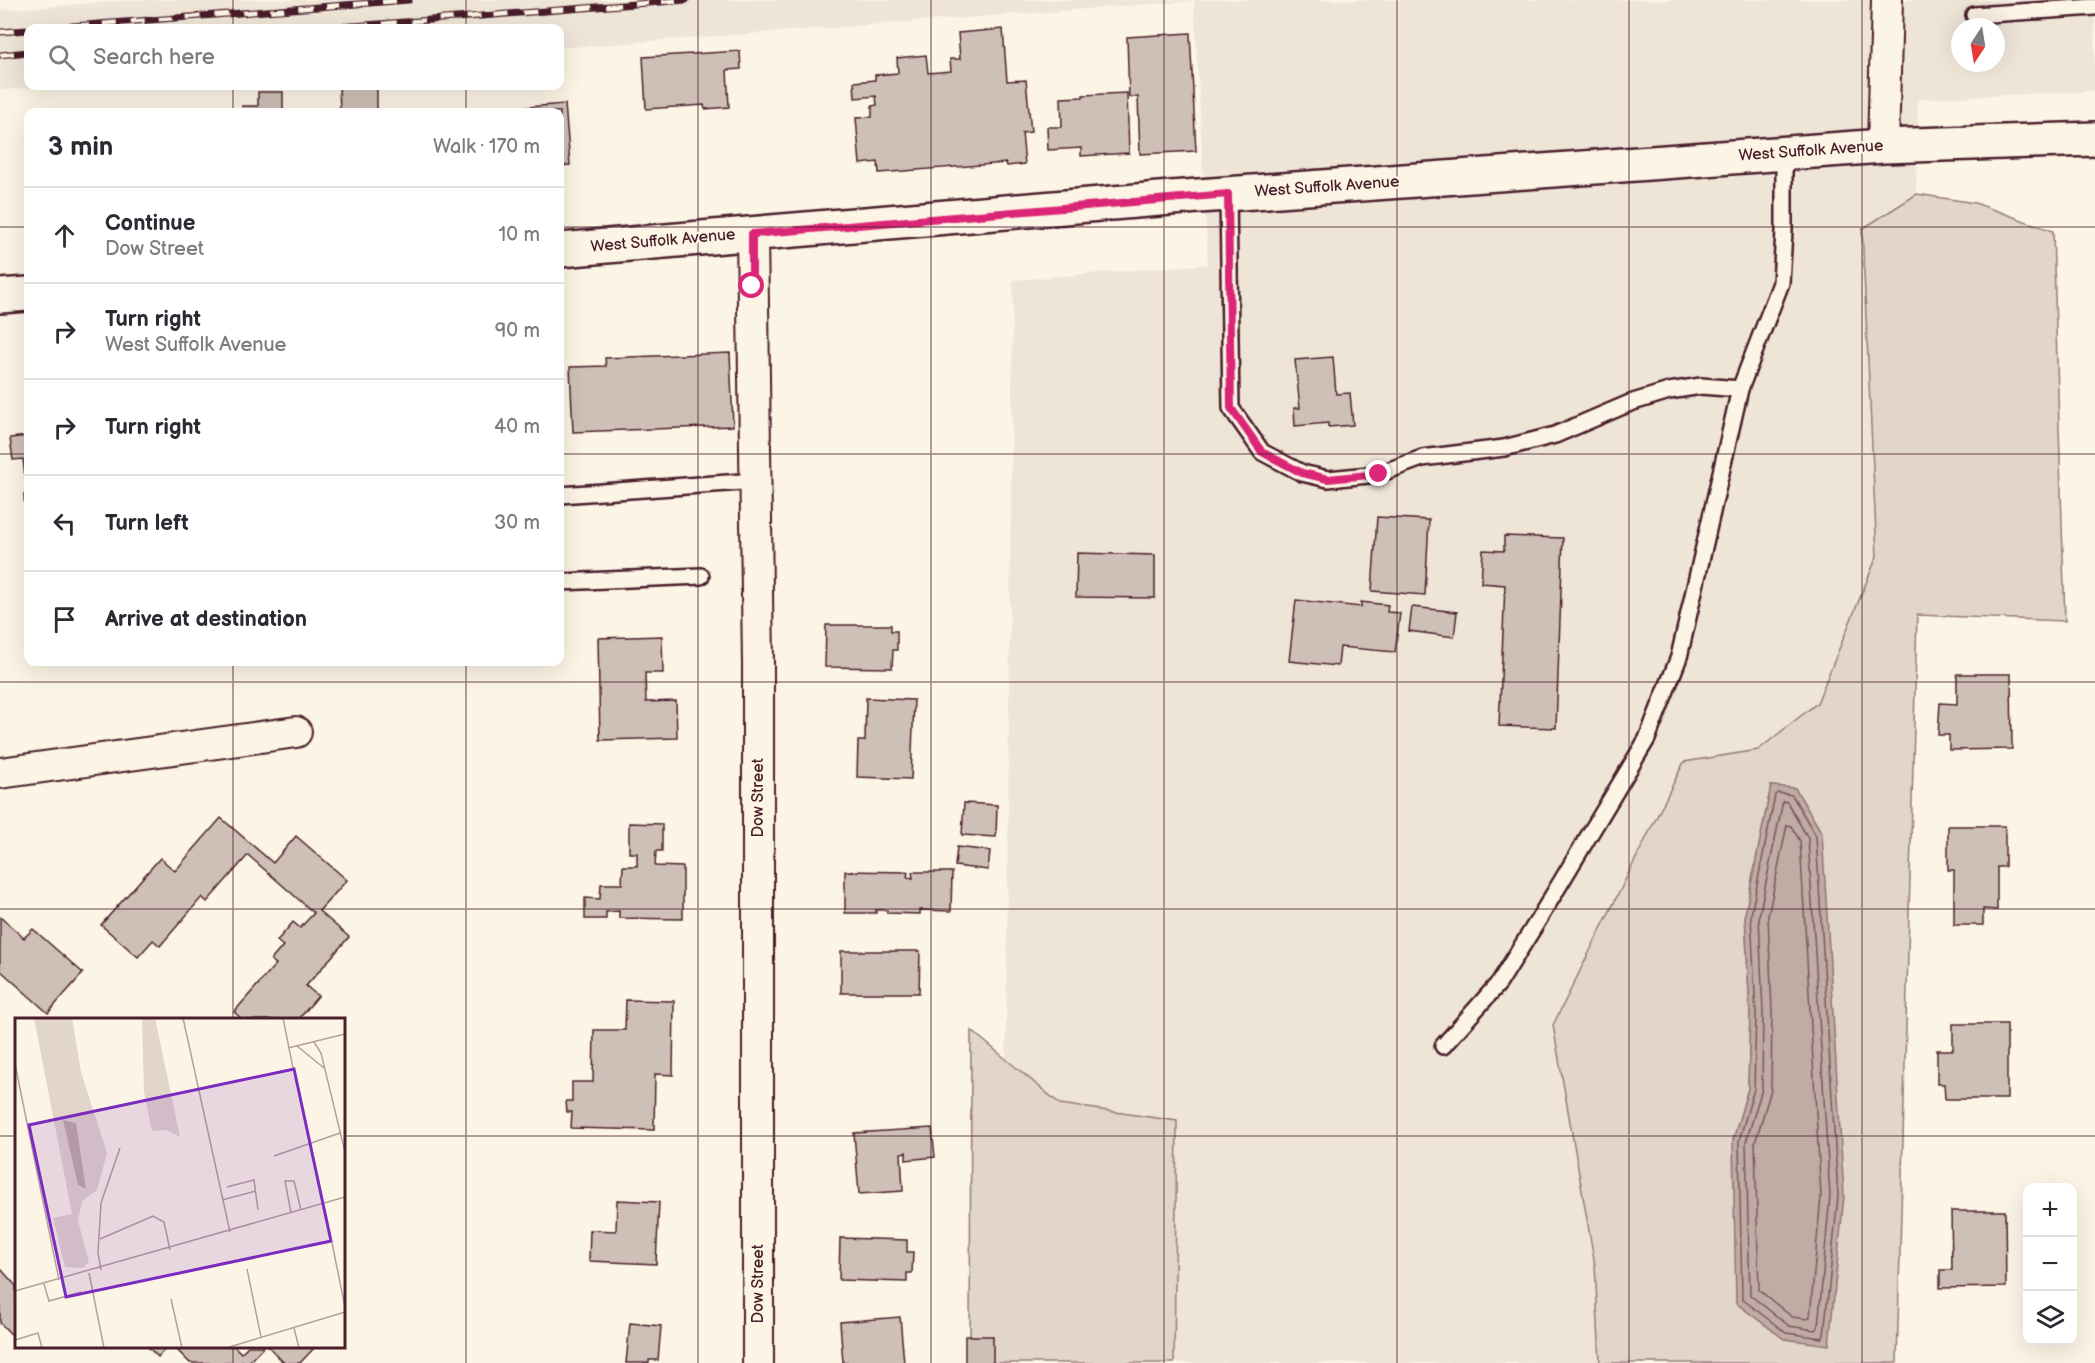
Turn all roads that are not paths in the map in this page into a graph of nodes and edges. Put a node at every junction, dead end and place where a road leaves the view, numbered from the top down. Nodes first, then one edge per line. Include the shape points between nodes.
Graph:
1 (1887, 0) edge
2 (2095, 7) edge
3 (1974, 15) dead end
4 (2095, 140) edge
5 (1883, 146) junction
6 (1784, 153) junction
7 (1228, 194) junction
8 (752, 234) junction
9 (564, 250) edge
10 (24, 294) edge
11 (0, 296) edge
12 (1740, 389) junction
13 (756, 481) junction
14 (564, 495) edge
15 (701, 576) dead end
16 (564, 582) edge
17 (296, 732) dead end
18 (0, 773) edge
19 (1443, 1046) dead end
20 (758, 1363) edge

1 - 5 street
2 - 3 lane
4 - 5 main road, West Suffolk Avenue
5 - 6 main road, West Suffolk Avenue
6 - 7 main road, West Suffolk Avenue
6 - 12 lane via 1781,284
7 - 8 main road, West Suffolk Avenue
7 - 12 lane via 1231,408 1262,452 1302,473 1328,479 1379,474 1422,458 1504,448 1555,435 1669,391 1701,386
8 - 9 main road, West Suffolk Avenue
8 - 13 street, Dow Street
10 - 11 main road
12 - 19 lane via 1679,657 1647,738 1499,983
13 - 14 lane
13 - 20 street, Dow Street
15 - 16 lane
17 - 18 street

